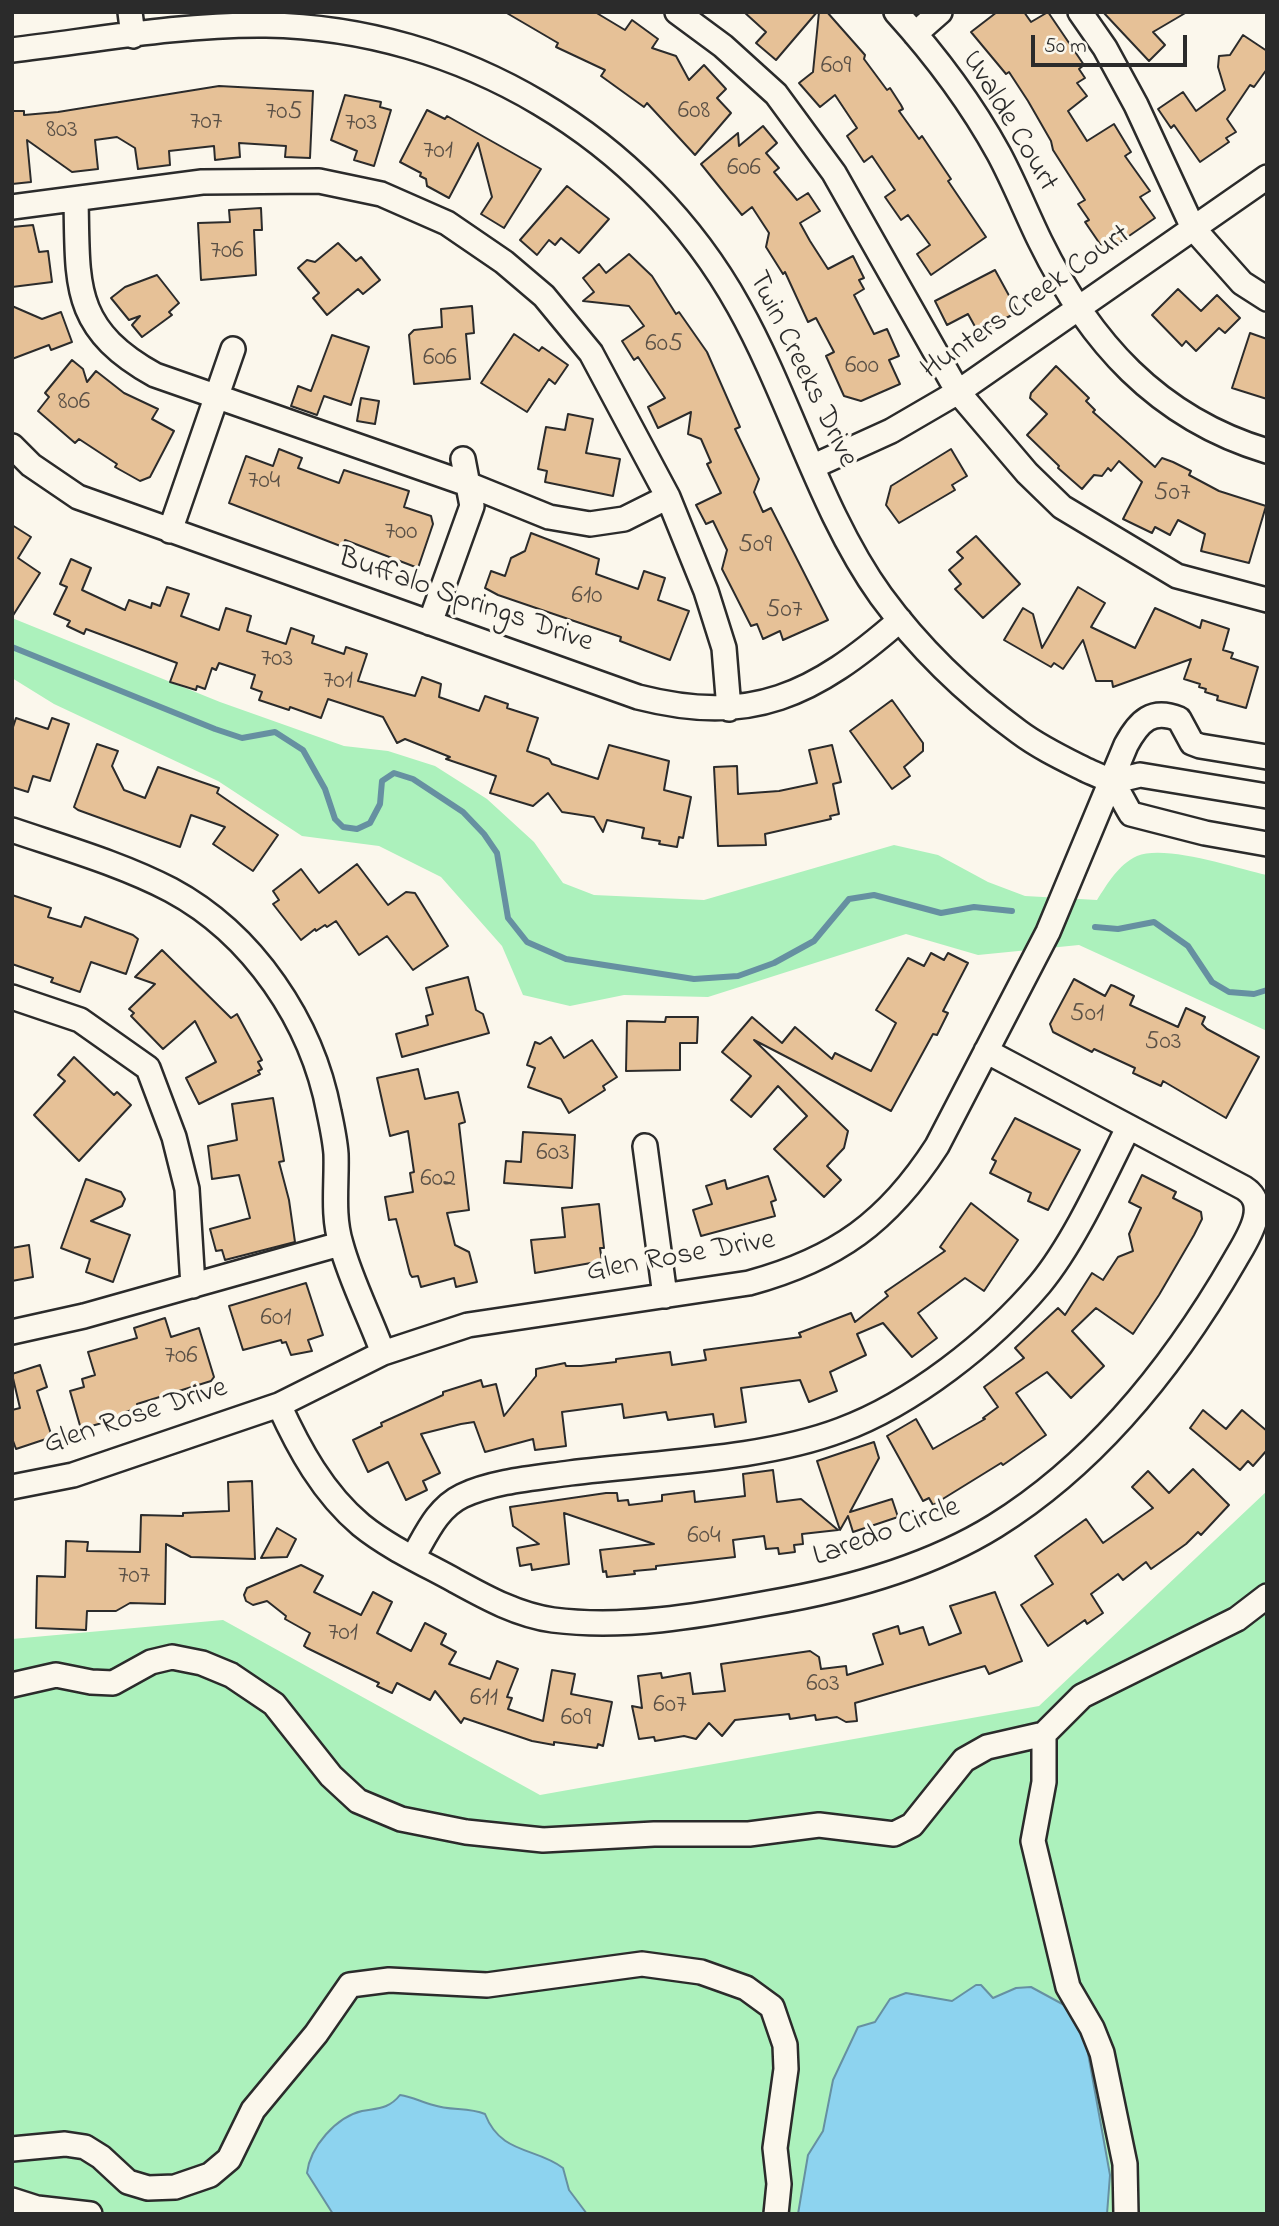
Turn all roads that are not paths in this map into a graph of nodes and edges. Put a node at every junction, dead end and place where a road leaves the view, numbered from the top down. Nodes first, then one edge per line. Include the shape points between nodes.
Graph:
1 (130, 12) edge
2 (677, 12) edge
3 (896, 12) edge
4 (940, 12) edge
5 (1080, 12) edge
6 (915, 34) junction
7 (133, 36) junction
8 (12, 50) edge
9 (1267, 177) edge
10 (76, 199) junction
11 (12, 207) edge
12 (1194, 228) junction
13 (1267, 299) edge
14 (1079, 306) junction
15 (233, 349) dead end
16 (958, 392) junction
17 (215, 398) junction
18 (12, 446) edge
19 (1267, 451) edge
20 (463, 458) dead end
21 (814, 466) junction
22 (470, 485) junction
23 (668, 497) junction
24 (170, 531) junction
25 (1267, 600) edge
26 (900, 620) junction
27 (429, 623) junction
28 (729, 709) junction
29 (1267, 757) edge
30 (1111, 782) junction
31 (1267, 796) edge
32 (12, 830) edge
33 (1267, 844) edge
34 (12, 997) edge
35 (986, 1051) junction
36 (1128, 1128) junction
37 (645, 1146) dead end
38 (341, 1244) junction
39 (193, 1286) junction
40 (664, 1296) junction
41 (12, 1332) edge
42 (383, 1353) junction
43 (279, 1405) junction
44 (12, 1487) edge
45 (413, 1557) junction
46 (1267, 1596) edge
47 (12, 1685) edge
48 (1044, 1734) junction
49 (12, 2149) edge
50 (12, 2200) edge
51 (90, 2214) edge
52 (776, 2214) edge
53 (1126, 2214) edge

1 - 7 street
2 - 16 street via 723,46 776,94 793,116 834,173
3 - 6 street, Uvalde Court
4 - 6 street
5 - 12 street via 1136,104
6 - 14 street, Uvalde Court via 999,154 1041,242
7 - 8 street, Twin Creeks Drive
7 - 21 street, Twin Creeks Drive via 268,25 377,38 477,71 569,120 658,196 716,269 755,335
9 - 12 street, Hunters Creek Court
10 - 11 street
10 - 17 street via 78,281 90,318 113,348 131,362
10 - 23 street via 202,182 319,181 382,194 447,223 544,296 591,353
12 - 13 street via 1242,283
12 - 14 street, Hunters Creek Court
14 - 16 street, Hunters Creek Court
14 - 19 street, Uvalde Court via 1116,357 1170,407 1216,433
15 - 17 street
16 - 21 street, Hunters Creek Court via 891,431
16 - 25 street via 1062,507 1177,576
17 - 22 street
17 - 24 street
18 - 24 street, Buffalo Springs Drive via 78,497
20 - 22 street
21 - 26 street, Twin Creeks Drive via 864,569
22 - 23 street via 549,517 590,524 624,519
22 - 27 street via 471,506
23 - 28 street via 724,648
24 - 27 street, Buffalo Springs Drive
26 - 28 street, Buffalo Springs Drive via 816,683 782,698
26 - 30 street, Twin Creeks Drive via 953,677 1021,734
27 - 28 street, Buffalo Springs Drive via 638,697 678,707
29 - 30 street, Glen Rose Drive via 1192,743 1179,719 1155,713 1134,731
30 - 31 street via 1140,775
30 - 33 street, Twin Creeks Drive via 1131,814 1205,834
30 - 35 street, Glen Rose Drive via 1048,932
32 - 38 street via 171,890 209,913 267,972 285,999 319,1072 336,1152
34 - 39 street via 80,1020 148,1068 174,1137 187,1189
35 - 36 street, Laredo Circle
35 - 40 street, Glen Rose Drive via 917,1178 893,1206 854,1238 794,1270 749,1283
36 - 45 street via 1087,1209 1041,1283 976,1349 907,1395 843,1430 784,1448 520,1480 461,1496 437,1516
36 - 45 street, Laredo Circle via 1250,1192 1257,1204 1256,1218 1201,1319 1130,1410 1058,1480 995,1526 936,1556 806,1597 709,1614 599,1624 550,1619 506,1607
37 - 40 street
38 - 39 street
38 - 42 street
39 - 41 street
40 - 42 street, Glen Rose Drive via 468,1325
42 - 43 street, Glen Rose Drive
43 - 44 street, Glen Rose Drive via 73,1475
43 - 45 street, Laredo Circle via 299,1449 348,1513
46 - 48 street via 1237,1619 1082,1696
47 - 48 street via 56,1675 113,1683 172,1657 202,1663 232,1675 274,1704 331,1776 358,1801 401,1819 543,1840 749,1834 819,1825 894,1834 912,1825 974,1752
48 - 53 street via 1044,1782 1033,1841 1069,1987 1101,2053 1125,2164
49 - 52 street via 74,2145 94,2151 134,2185 156,2189 186,2185 218,2171 229,2159 253,2110 350,1985 388,1980 487,1985 622,1965 651,1965 734,1982 757,1993 776,2014 786,2056 776,2138
50 - 51 street

